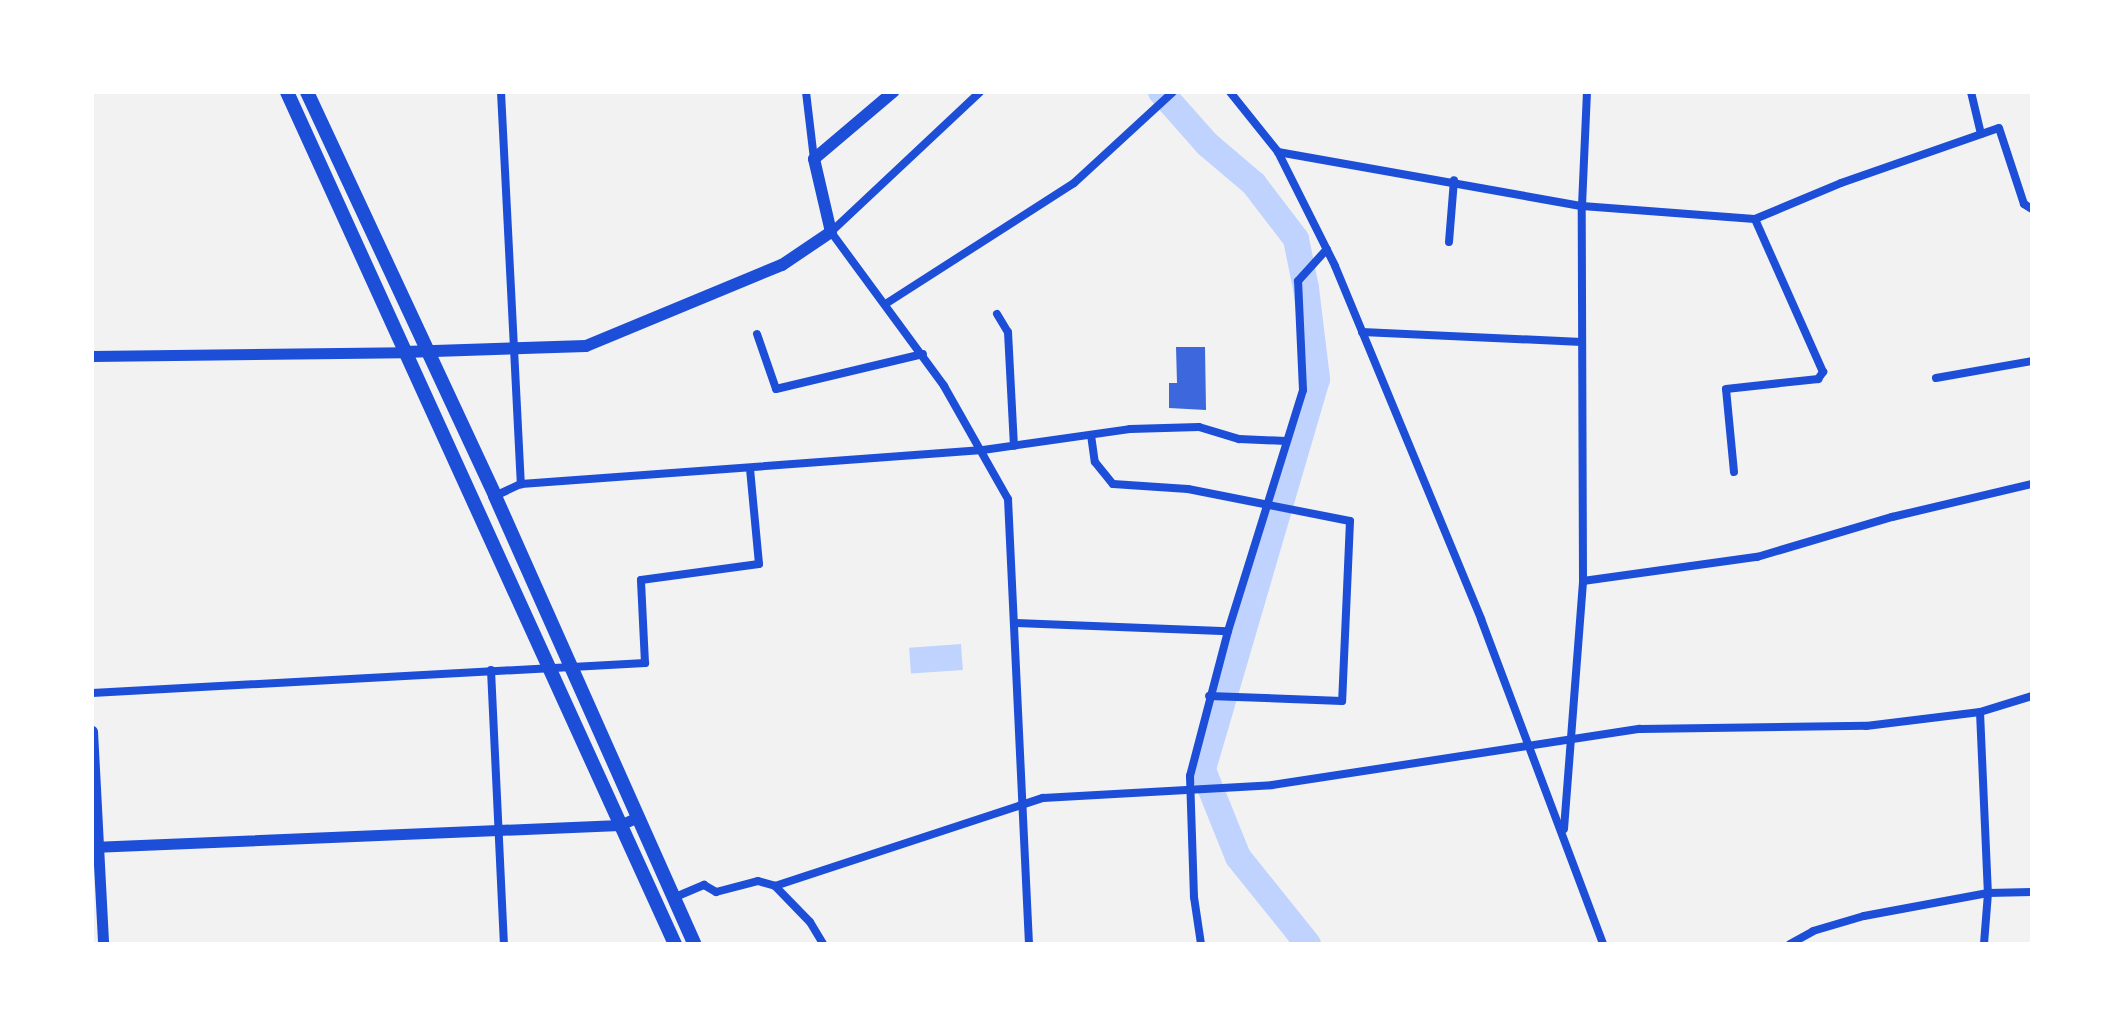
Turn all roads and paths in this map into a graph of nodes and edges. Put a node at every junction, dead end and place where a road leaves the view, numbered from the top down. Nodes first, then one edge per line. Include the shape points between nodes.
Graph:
1 (287, 92) edge
2 (307, 92) edge
3 (501, 92) edge
4 (806, 92) edge
5 (893, 92) edge
6 (980, 92) edge
7 (1173, 92) edge
8 (1230, 92) edge
9 (1587, 92) edge
10 (1971, 92) edge
11 (1981, 134) junction
12 (1278, 152) junction
13 (814, 159) junction
14 (1454, 180) junction
15 (1582, 206) junction
16 (2032, 209) edge
17 (1755, 219) junction
18 (831, 232) junction
19 (1449, 242) dead end
20 (1327, 249) junction
21 (887, 303) junction
22 (997, 314) dead end
23 (1362, 332) junction
24 (757, 334) dead end
25 (1582, 342) junction
26 (514, 350) junction
27 (404, 352) junction
28 (428, 352) junction
29 (923, 354) junction
30 (92, 356) edge
31 (2032, 361) edge
32 (1936, 378) dead end
33 (1091, 435) junction
34 (1286, 441) junction
35 (1014, 446) junction
36 (983, 450) junction
37 (750, 468) junction
38 (1734, 472) dead end
39 (521, 484) junction
40 (2032, 484) edge
41 (495, 496) junction
42 (1270, 502) junction
43 (1583, 581) junction
44 (1015, 623) junction
45 (1228, 631) junction
46 (551, 667) junction
47 (572, 668) junction
48 (491, 670) junction
49 (92, 693) edge
50 (1213, 696) junction
51 (2032, 696) edge
52 (1980, 712) junction
53 (92, 731) edge
54 (1569, 740) junction
55 (1526, 746) junction
56 (1188, 793) junction
57 (1024, 803) junction
58 (636, 818) junction
59 (620, 825) junction
60 (1564, 829) junction
61 (497, 830) junction
62 (95, 847) edge
63 (775, 886) junction
64 (2032, 892) edge
65 (1988, 893) junction
66 (673, 898) junction
67 (103, 944) edge
68 (504, 944) edge
69 (675, 944) edge
70 (694, 944) edge
71 (823, 944) edge
72 (1029, 944) edge
73 (1201, 944) edge
74 (1603, 944) edge
75 (1790, 944) edge
76 (1984, 944) edge

1 - 27 main road
2 - 28 main road
3 - 26 street
4 - 13 street
5 - 13 main road
6 - 18 street
7 - 21 street via 1074,183
8 - 12 street
9 - 15 street
10 - 11 street
11 - 16 street via 1999,128 2024,204
11 - 17 street
12 - 14 street
12 - 20 street
13 - 18 main road via 823,217
14 - 15 street
14 - 19 street
15 - 17 street
15 - 25 street
17 - 38 street via 1823,372 1818,379 1726,389
18 - 21 street
18 - 26 main road via 782,265 616,336 586,346
20 - 23 street
20 - 34 street via 1298,281 1303,390
21 - 29 street
22 - 35 street via 1008,332
23 - 25 street
23 - 55 street via 1481,619
24 - 29 street via 776,389
25 - 43 street
26 - 28 main road
26 - 39 street
27 - 28 main road
27 - 30 street
27 - 46 main road
28 - 41 main road
29 - 36 street
31 - 32 street
33 - 34 street via 1199,427 1239,439
33 - 35 street
33 - 42 street via 1095,462 1113,484
34 - 42 street
35 - 36 street
36 - 37 street
36 - 44 street via 1008,499
37 - 39 street
37 - 47 street via 759,564 641,580 645,663
39 - 41 street
40 - 43 street via 1892,517 1757,557
41 - 47 main road
42 - 45 street
42 - 50 street via 1350,521 1342,701
43 - 54 street
44 - 45 street
44 - 57 street
45 - 50 street
46 - 47 street
46 - 48 street
46 - 59 main road
47 - 58 main road
48 - 49 street
48 - 61 street
50 - 56 street
51 - 52 street
52 - 54 street via 1866,726 1640,729
52 - 65 street
53 - 62 street
54 - 55 street
54 - 60 street
55 - 56 street
55 - 60 street
56 - 57 street
56 - 73 street
57 - 63 street
57 - 72 street
58 - 59 street
58 - 66 main road
59 - 61 street
59 - 69 main road
60 - 74 street
61 - 62 street
61 - 68 street
62 - 67 street
63 - 66 street via 758,881 716,892 704,885
63 - 71 street via 810,922
64 - 65 street
65 - 75 street via 1864,916 1813,931
65 - 76 street
66 - 70 main road

